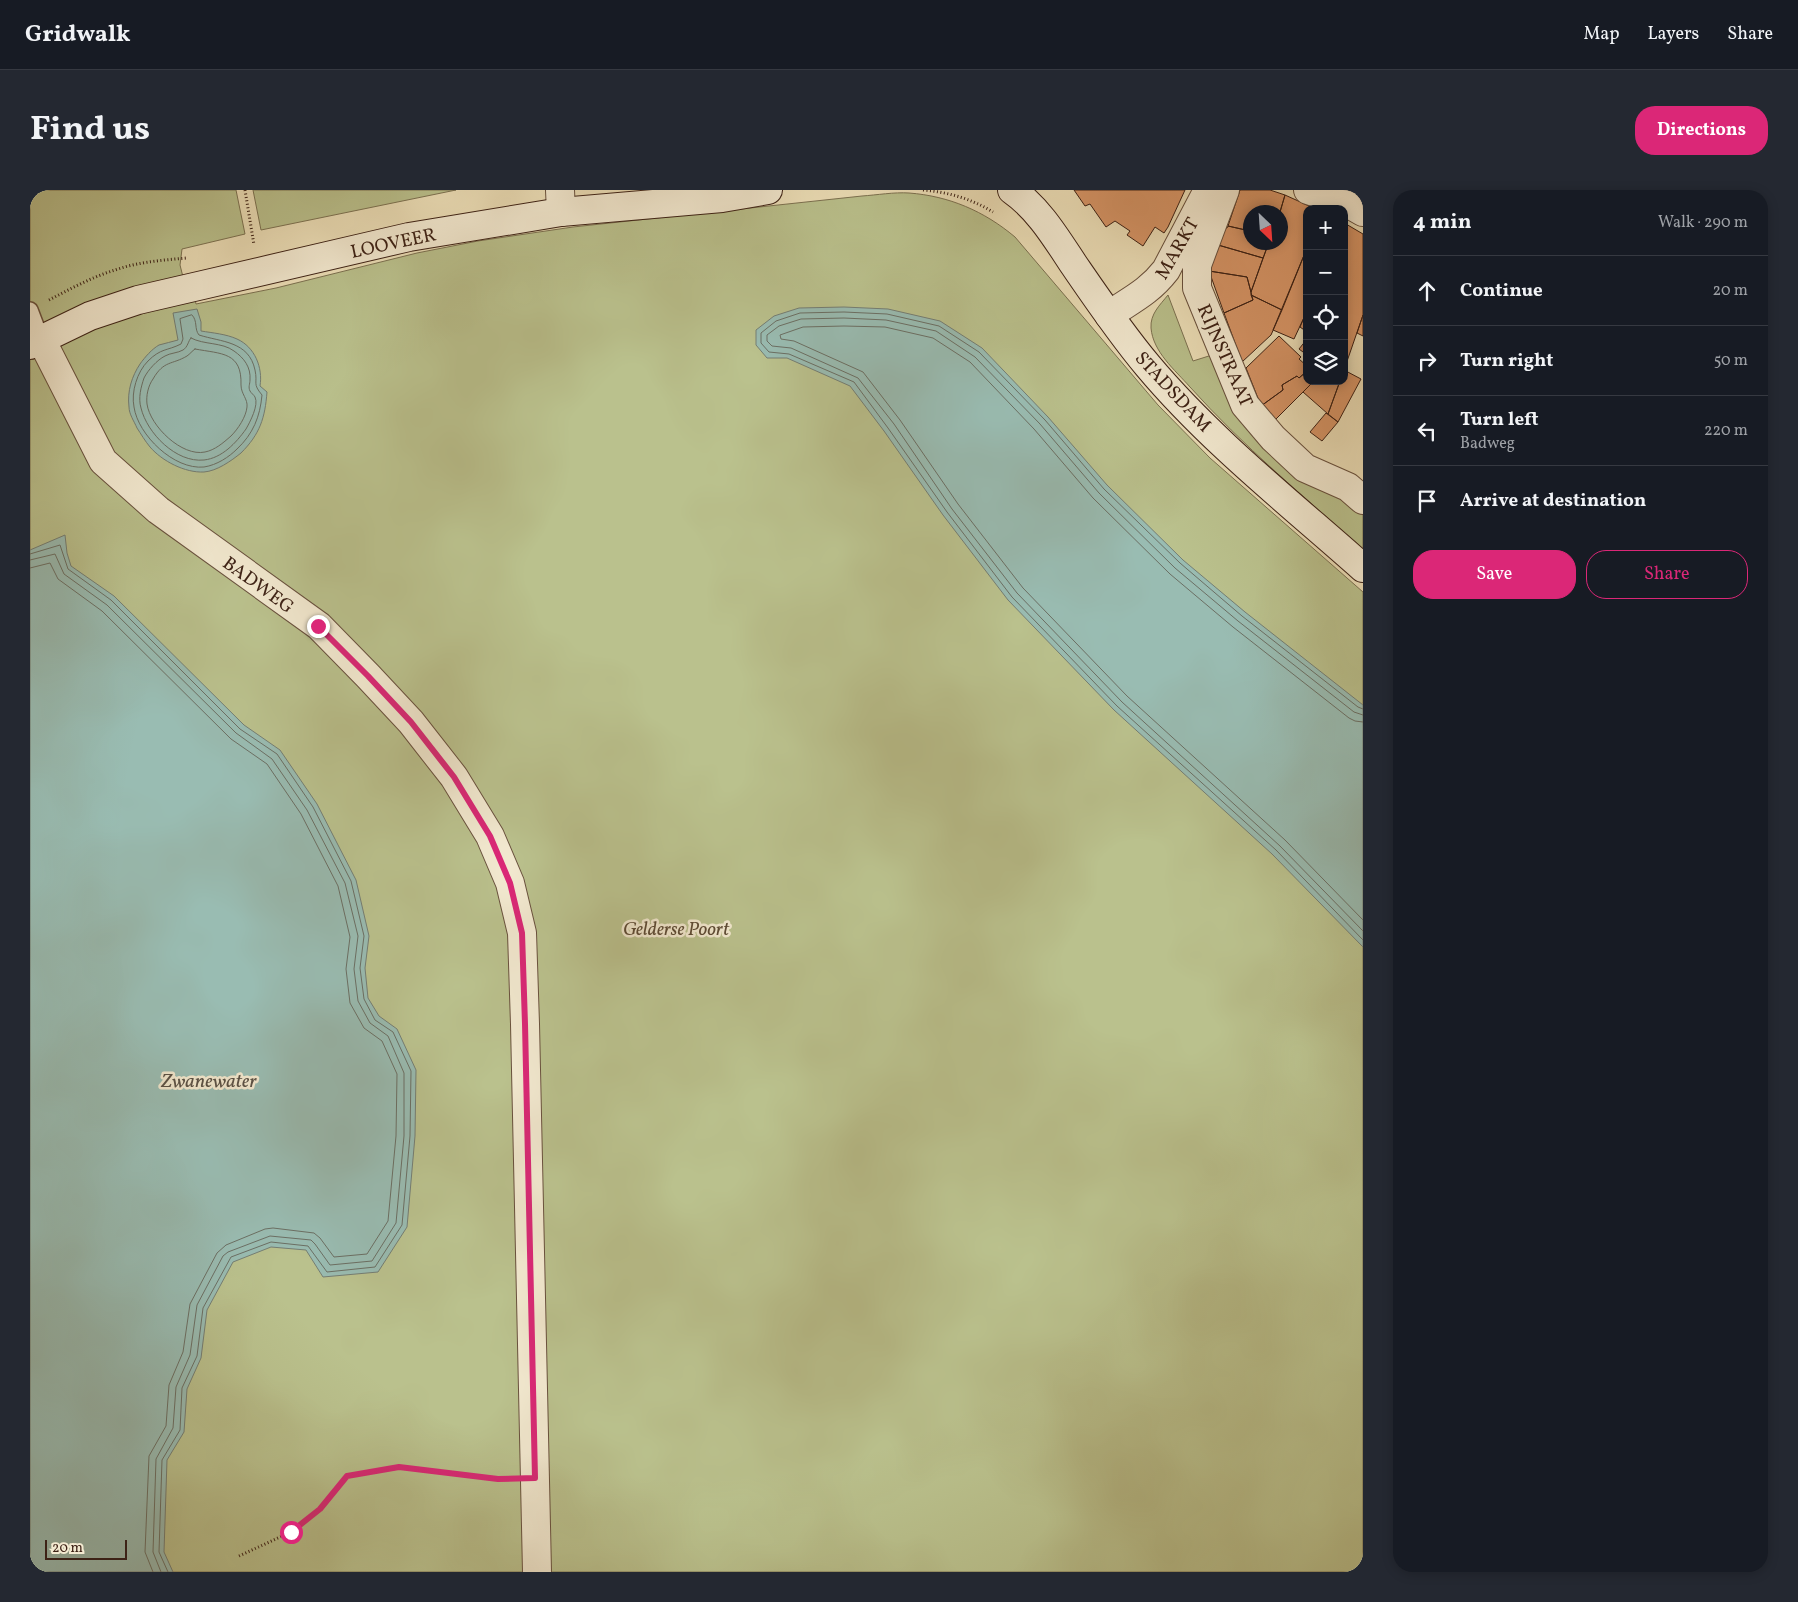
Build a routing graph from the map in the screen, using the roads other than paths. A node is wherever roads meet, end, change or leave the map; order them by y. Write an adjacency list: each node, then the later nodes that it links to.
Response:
1 (768, 190): 6 (street, LOOVEER)
2 (1012, 190): 9 (street, STADSDAM)
3 (1208, 190): 9 (street, MARKT)
4 (1225, 190): 11 (street, RIJNSTRAAT)
5 (1308, 190): 7 (street)
6 (560, 201): 10 (street, LOOVEER)
7 (1355, 202)
8 (30, 310): 10 (lane, BADWEG)
9 (1109, 315): 12 (street, STADSDAM)
10 (36, 342): 13 (street, BADWEG)
11 (1363, 500)
12 (1363, 568)
13 (537, 1572)

